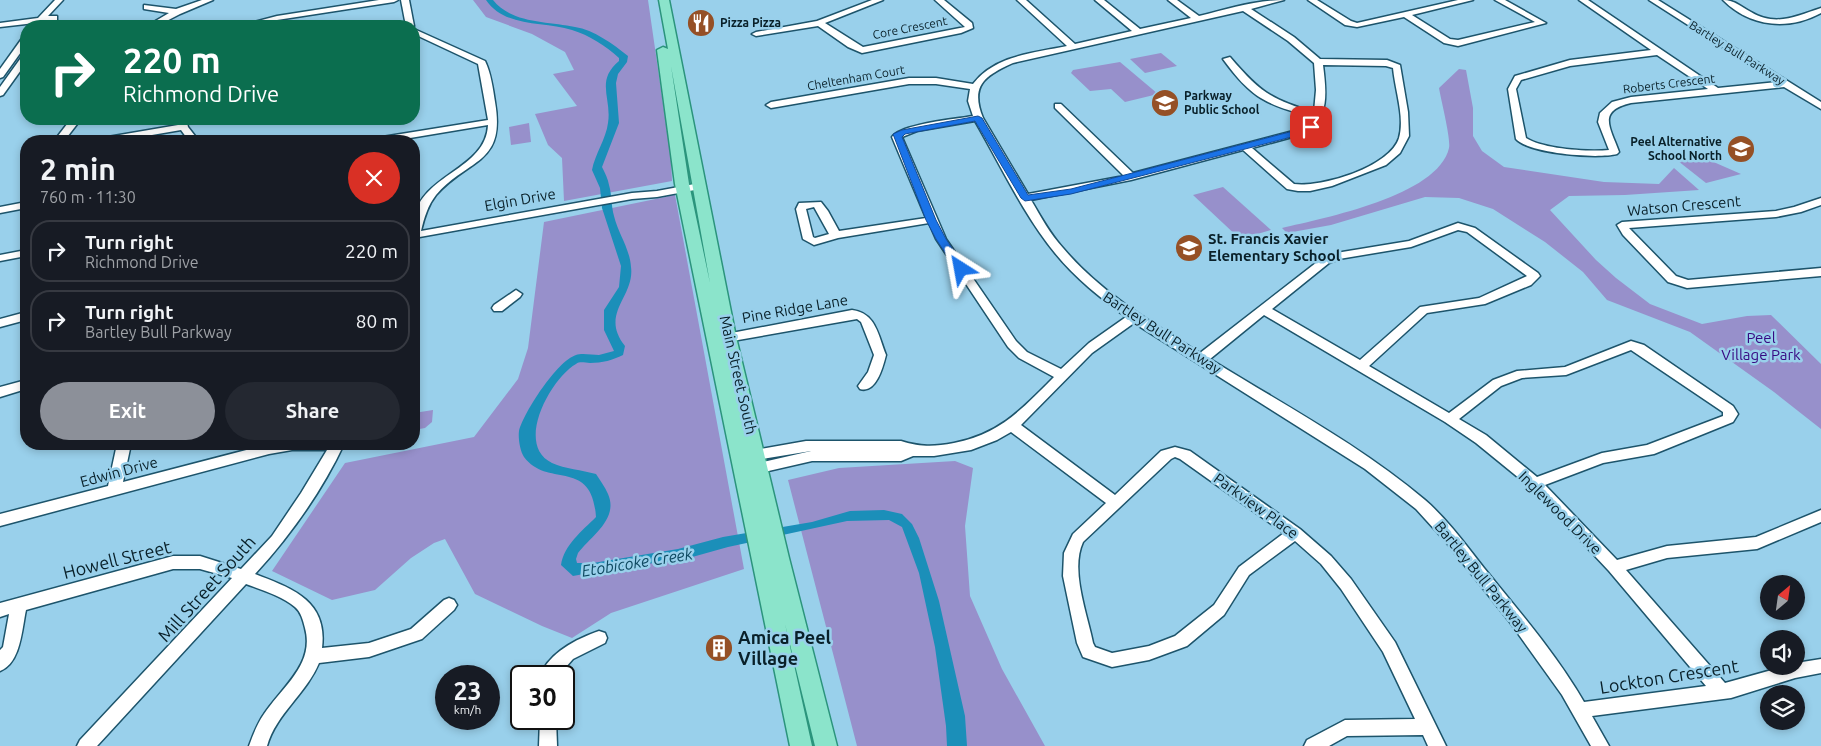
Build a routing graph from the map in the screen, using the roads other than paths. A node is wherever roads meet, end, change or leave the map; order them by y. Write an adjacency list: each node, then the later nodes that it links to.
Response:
1 (61, 0): 26 (street); 28 (street)
2 (209, 0): 24 (street)
3 (394, 0): 31 (street)
4 (405, 0): 32 (street)
5 (654, 0): 64 (main road, Main Street South)
6 (664, 0): 63 (main road, Main Street South)
7 (856, 0): 20 (street)
8 (878, 0): 20 (street)
9 (938, 0): 33 (street, Core Crescent)
10 (1021, 0): 39 (street)
11 (1099, 0): 36 (street)
12 (1172, 0): 27 (street)
13 (1280, 0): 22 (street)
14 (1312, 0): 25 (street)
15 (1469, 0): 25 (street)
16 (1499, 0): 25 (street)
17 (1584, 0): 41 (street)
18 (1653, 0): 46 (street, Bartley Bull Parkway)
19 (1727, 0): 23 (street)
20 (867, 4): 33 (street)
21 (147, 7): 24 (street)
22 (1243, 7): 27 (street); 43 (street)
23 (1821, 10)
24 (177, 12): 30 (street)
25 (1405, 14)
26 (54, 18): 29 (street)
27 (1198, 19): 36 (street)
28 (41, 20)
29 (48, 20)
30 (162, 20)
31 (269, 20)
32 (409, 20)
33 (820, 23): 38 (street)
34 (20, 24): 35 (street)
35 (0, 25)
36 (1140, 33): 39 (street)
37 (420, 34): 55 (street)
38 (756, 34)
39 (1072, 46): 47 (street)
40 (20, 47): 45 (street)
41 (1659, 52): 48 (street); 48 (street, Roberts Crescent)
42 (1226, 59): 53 (street)
43 (1318, 62): 53 (street); 61 (street)
44 (20, 65): 49 (street)
45 (0, 75)
46 (1785, 84): 48 (street, Roberts Crescent); 52 (street, Bartley Bull Parkway)
47 (976, 87): 50 (street, Cheltenham Court); 54 (street, Bartley Bull Parkway)
48 (1716, 90)
49 (0, 93)
50 (770, 105)
51 (1058, 106): 62 (street)
52 (1821, 106)
53 (1317, 116): 61 (street)
54 (978, 118): 65 (street, Bartley Bull Parkway); 70 (street)
55 (492, 122): 60 (street); 69 (street)
56 (71, 125): 58 (street)
57 (174, 125): 59 (street)
58 (64, 135)
59 (129, 135)
60 (416, 135)
61 (1245, 147): 62 (street)
62 (1130, 176): 65 (street)
63 (699, 183): 64 (street, Elgin Drive); 82 (main road, Main Street South)
64 (683, 186): 71 (street, Elgin Drive); 82 (main road, Main Street South)
65 (1025, 198): 79 (street, Bartley Bull Parkway)
66 (1821, 201): 75 (street, Watson Crescent)
67 (20, 206): 68 (street)
68 (0, 210)
69 (420, 220)
70 (931, 220): 72 (street); 85 (street)
71 (420, 234)
72 (836, 236)
73 (20, 255): 74 (street)
74 (0, 258)
75 (1821, 272)
76 (516, 294): 77 (street)
77 (498, 308)
78 (1264, 310): 83 (street); 84 (street, Inglewood Drive); 84 (street)
79 (1134, 317): 83 (street, Bartley Bull Parkway); 85 (street)
80 (20, 318): 81 (street)
81 (0, 323)
82 (722, 338): 86 (street, Pine Ridge Lane); 94 (main road, Main Street South)
83 (1201, 359): 113 (street, Bartley Bull Parkway)
84 (1361, 366): 89 (street, Inglewood Drive)
85 (1063, 376): 90 (street)
86 (864, 386)
87 (20, 387): 88 (street)
88 (0, 392)
89 (1450, 419): 95 (street, Inglewood Drive); 95 (street)
90 (1012, 426): 94 (street); 97 (street)
91 (123, 450): 96 (street)
92 (265, 450): 96 (street, Edwin Drive)
93 (333, 450): 103 (street, Mill Street South)
94 (750, 463): 101 (main road, Main Street South)
95 (1535, 483): 102 (street, Inglewood Drive)
96 (114, 490): 99 (street, Edwin Drive)
97 (1116, 503): 100 (street, Parkview Place); 100 (street)
98 (1821, 516): 102 (street)
99 (0, 520)
100 (1295, 533): 114 (street, Parkview Place)
101 (771, 560): 119 (main road, Main Street South); 120 (main road, Main Street South)
102 (1614, 568): 112 (street, Inglewood Drive)
103 (243, 577): 104 (street, Howell Street); 108 (street, Howell Street); 116 (street, Mill Street South)
104 (19, 605): 106 (street, Howell Street); 109 (street)
105 (449, 605): 108 (street)
106 (0, 610)
107 (599, 638): 110 (street)
108 (314, 656): 117 (street)
109 (0, 664)
110 (558, 665)
111 (1821, 666): 112 (street, Lockton Crescent)
112 (1721, 692): 113 (street, Lockton Crescent)
113 (1581, 710): 123 (street, Bartley Bull Parkway)
114 (1428, 727): 121 (street); 122 (street, Parkview Place)
115 (548, 730): 118 (street)
116 (86, 746)
117 (258, 746)
118 (548, 746)
119 (801, 746)
120 (826, 746)
121 (1313, 746)
122 (1437, 746)
123 (1600, 746)

